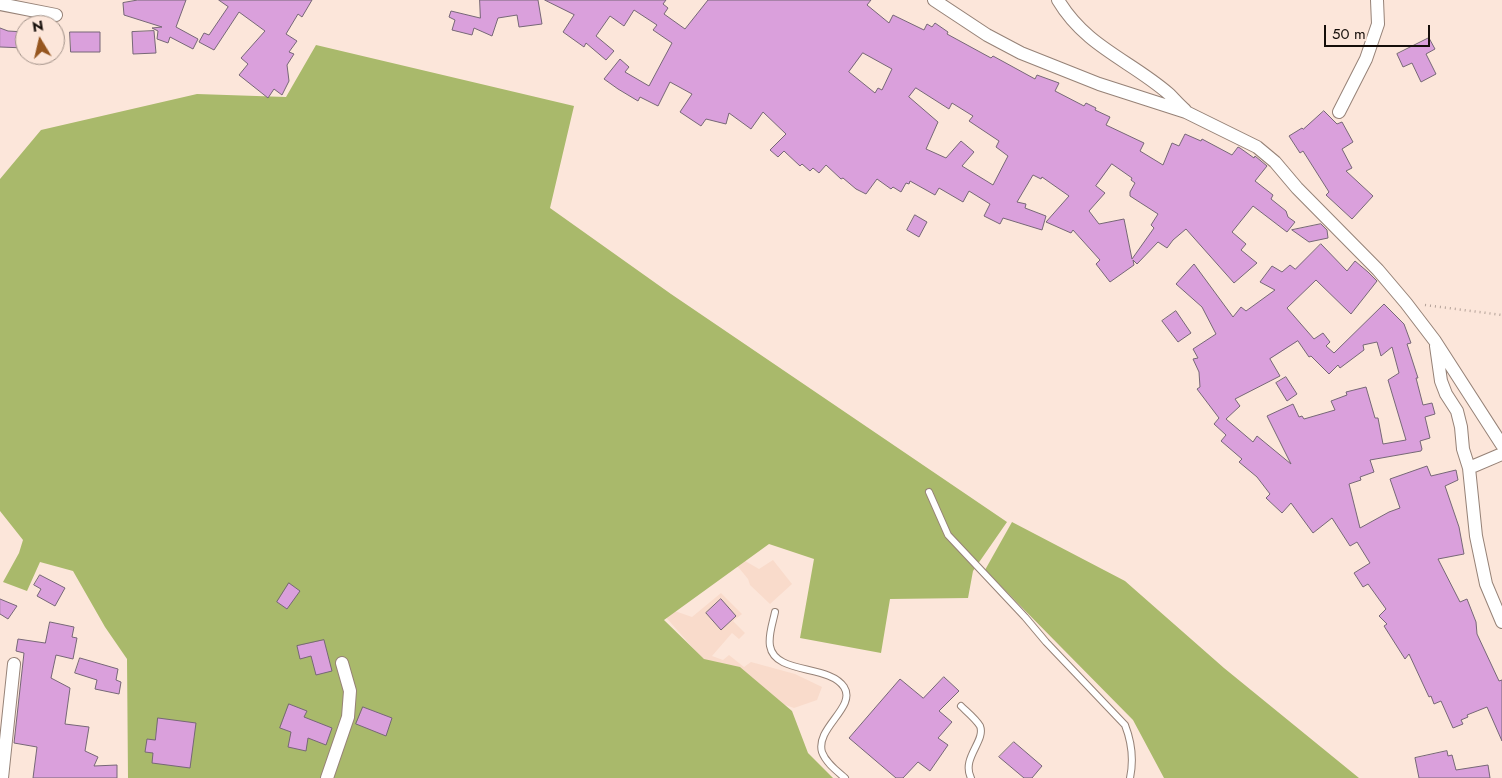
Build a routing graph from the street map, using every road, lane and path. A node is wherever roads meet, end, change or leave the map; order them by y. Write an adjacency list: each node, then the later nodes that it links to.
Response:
1 (934, 0): 6 (street)
2 (1058, 0): 6 (street)
3 (1377, 0): 7 (street)
4 (0, 4): 5 (street)
5 (56, 15)
6 (1186, 112): 8 (street)
7 (1339, 112)
8 (1406, 303): 9 (path); 10 (street)
9 (1502, 315)
10 (1435, 341): 11 (street); 13 (street)
11 (1500, 435)
12 (1502, 454): 13 (street)
13 (1468, 468): 16 (street)
14 (929, 492): 24 (lane)
15 (776, 612): 22 (lane)
16 (1502, 622)
17 (342, 662): 21 (street)
18 (14, 664): 20 (street)
19 (961, 706): 23 (lane)
20 (2, 778)
21 (327, 778)
22 (845, 778)
23 (971, 778)
24 (1130, 778)

